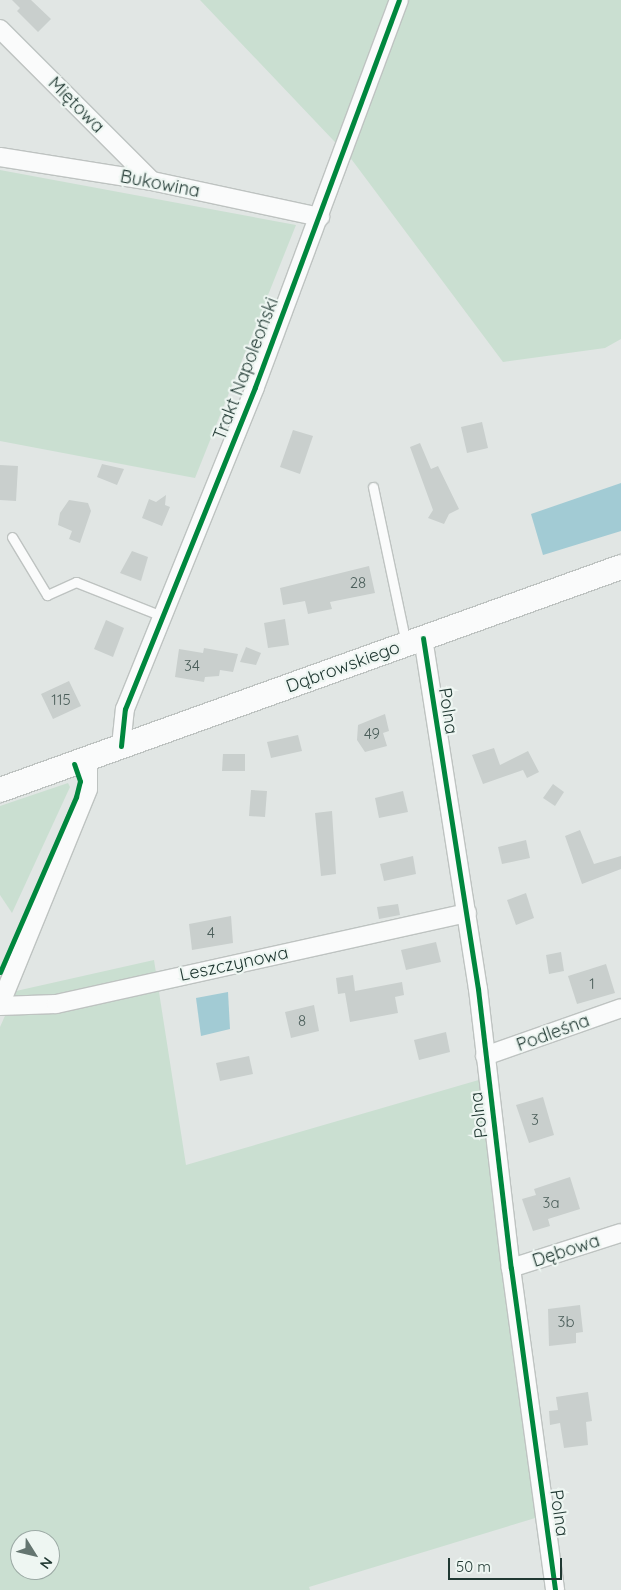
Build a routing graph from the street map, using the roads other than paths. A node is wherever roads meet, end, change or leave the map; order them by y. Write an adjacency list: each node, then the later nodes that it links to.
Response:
1 (398, 0): 5 (street, Trakt Napoleoński)
2 (0, 29): 4 (street, Miętowa)
3 (0, 157): 4 (street, Bukowina)
4 (152, 181): 5 (street, Bukowina)
5 (320, 217): 9 (street, Trakt Napoleoński)
6 (373, 487): 10 (lane)
7 (12, 538): 9 (lane)
8 (621, 567): 10 (street, Dąbrowskiego)
9 (162, 616): 11 (street, Trakt Napoleoński)
10 (414, 641): 11 (street, Dąbrowskiego); 14 (street, Polna)
11 (121, 746): 12 (street, Dąbrowskiego)
12 (88, 759): 13 (street, Dąbrowskiego); 15 (street)
13 (0, 790)
14 (467, 913): 15 (street, Leszczynowa); 17 (street, Polna)
15 (0, 1005)
16 (621, 1008): 17 (street, Podleśna)
17 (485, 1056): 19 (street, Polna)
18 (621, 1233): 19 (street, Dębowa)
19 (511, 1268): 20 (street, Polna)
20 (555, 1590)

